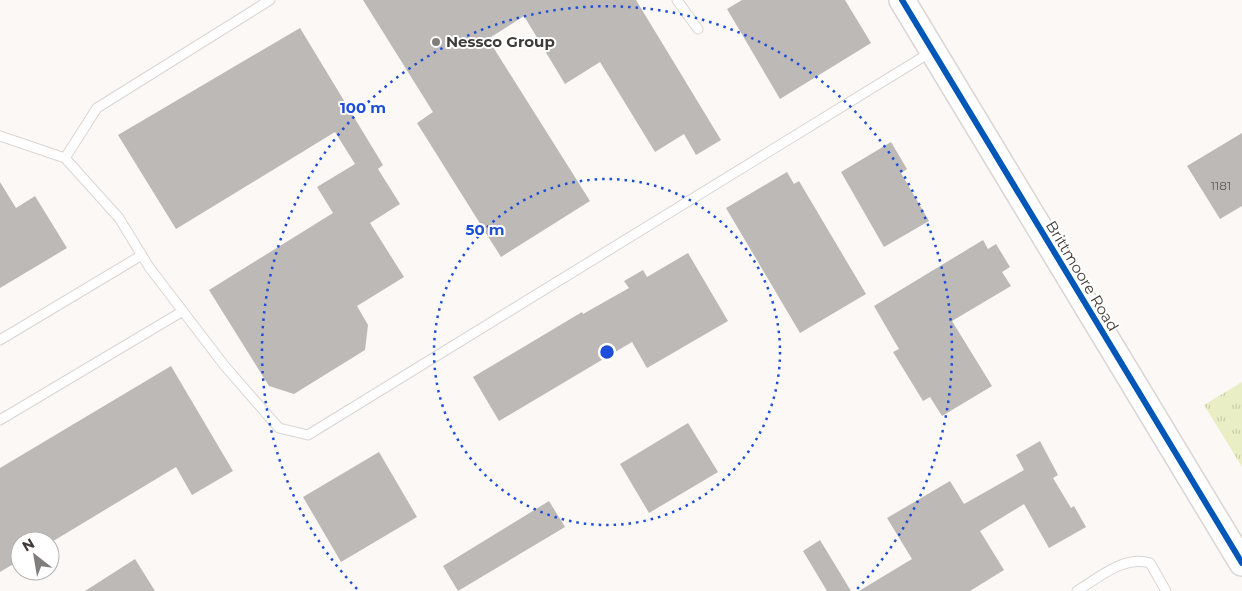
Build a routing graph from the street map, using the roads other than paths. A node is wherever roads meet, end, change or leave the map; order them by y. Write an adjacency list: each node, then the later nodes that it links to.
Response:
1 (270, 0): 7 (lane)
2 (677, 0): 4 (lane)
3 (902, 0): 5 (main road, Brittmoore Road)
4 (698, 29)
5 (933, 51): 9 (lane); 12 (main road, Brittmoore Road)
6 (0, 136): 7 (lane)
7 (65, 158): 8 (lane)
8 (142, 254): 9 (lane); 10 (lane)
9 (183, 311): 11 (lane)
10 (0, 340)
11 (0, 420)
12 (1242, 563)
13 (1077, 591): 14 (lane)
14 (1166, 591)

